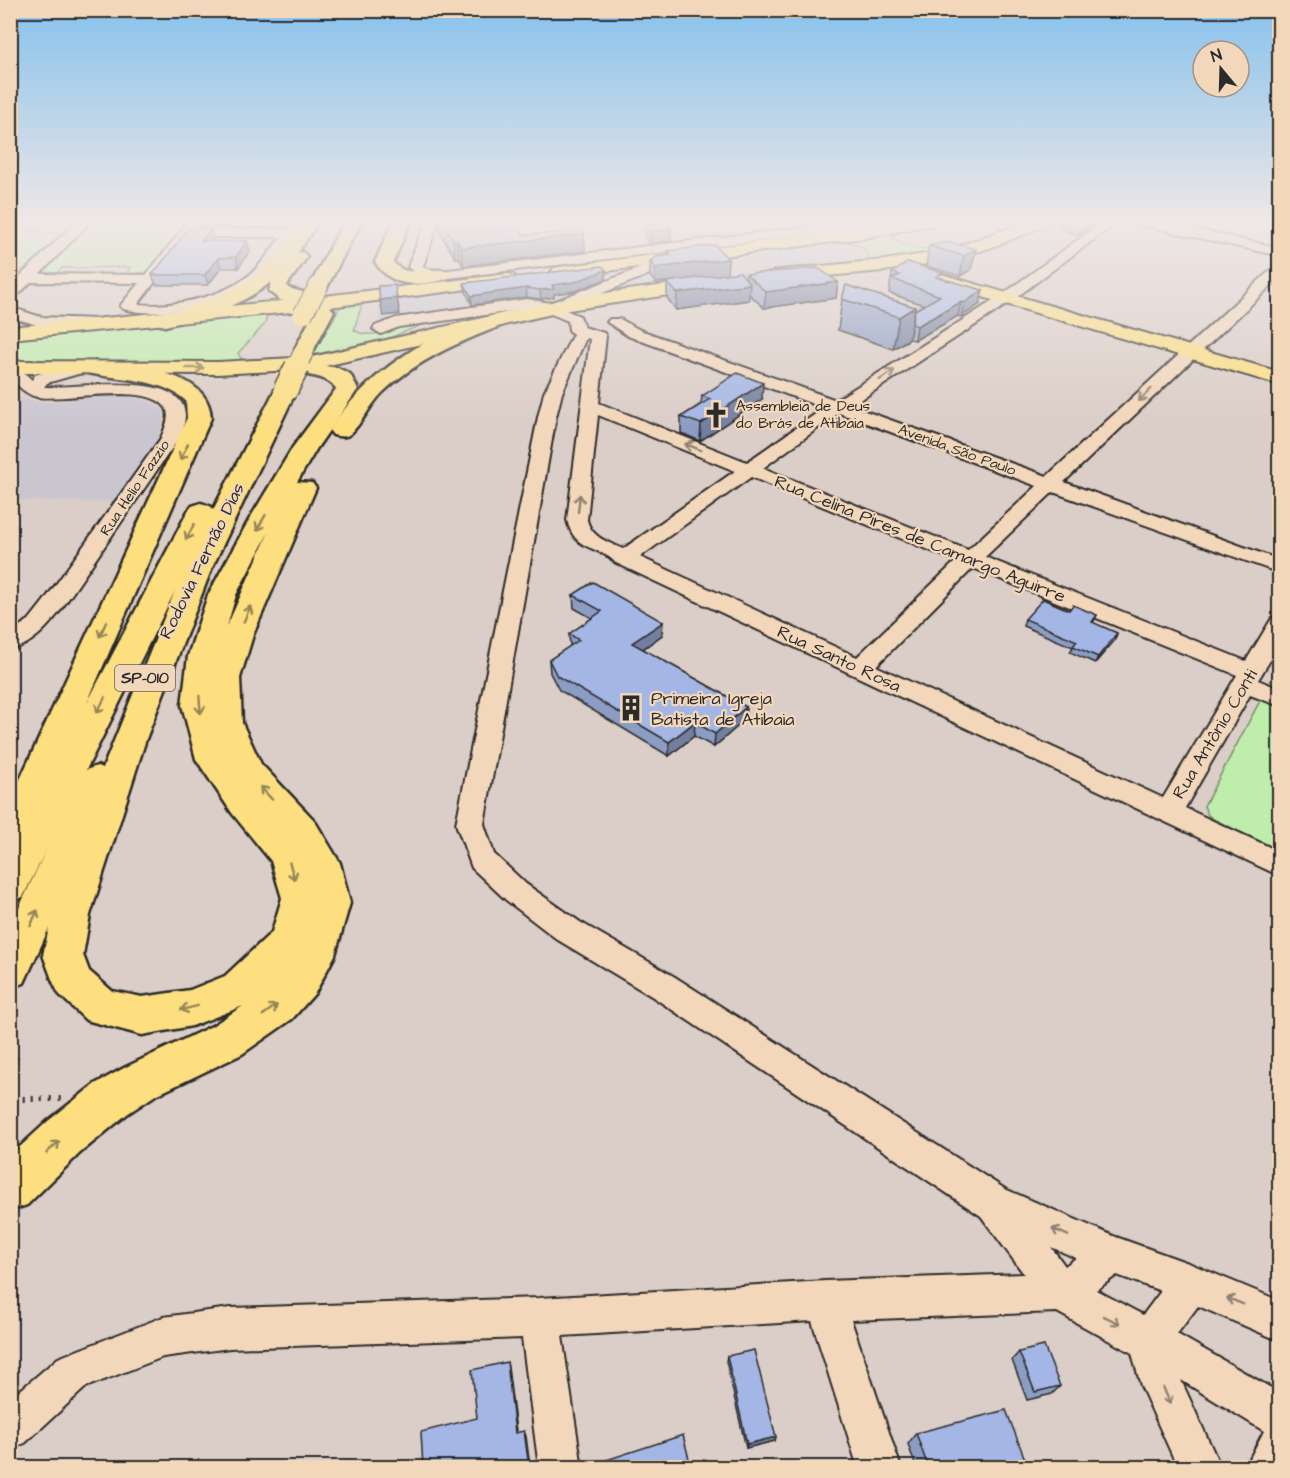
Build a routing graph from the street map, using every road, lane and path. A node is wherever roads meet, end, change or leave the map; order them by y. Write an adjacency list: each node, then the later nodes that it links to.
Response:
1 (141, 289): 2 (street)
2 (237, 289)
3 (250, 289): 19 (highway)
4 (279, 289): 13 (highway)
5 (328, 289): 13 (highway, Rodovia Fernão Dias / SP-010)
6 (330, 289): 13 (highway, Rodovia Fernão Dias / SP-010)
7 (405, 289): 13 (main road)
8 (627, 289): 18 (street)
9 (667, 289): 18 (main road)
10 (979, 289): 15 (main road)
11 (1018, 289): 15 (street)
12 (1258, 289): 25 (street)
13 (325, 297): 19 (main road); 28 (highway, Rodovia Fernão Dias / SP-010); 28 (highway, Rodovia Fernão Dias / SP-010, bridge)
14 (541, 300): 17 (street); 18 (main road); 18 (street); 20 (main road)
15 (1003, 300): 25 (main road); 32 (street, one-way to 15)
16 (10, 311): 21 (street)
17 (450, 316): 22 (street); 24 (street)
18 (596, 319): 31 (street, Rua Santo Rosa); 32 (street, Avenida São Paulo); 56 (street)
19 (165, 320): 21 (main road)
20 (496, 321): 24 (main road); 55 (highway, one-way to 20)
21 (113, 324): 23 (main road)
22 (381, 329)
23 (10, 333)
24 (399, 343): 28 (main road)
25 (1189, 353): 29 (main road); 34 (street, one-way to 34)
26 (10, 368): 27 (main road); 30 (street)
27 (88, 368): 28 (main road, one-way to 28); 30 (street); 47 (highway, one-way to 47)
28 (287, 368): 38 (highway, Rodovia Fernão Dias / SP-010); 38 (highway, one-way to 38); 49 (highway, Rodovia Fernão Dias / SP-010, one-way to 49)
29 (1280, 379)
30 (36, 391): 40 (street, Rua Helio Fazzio)
31 (589, 405): 33 (street, Rua Celina Pires de Camargo Aguirre, one-way to 31); 35 (street, Rua Santo Rosa, one-way to 31)
32 (837, 407): 33 (street); 34 (street, Avenida São Paulo)
33 (747, 470): 35 (street); 36 (street, Rua Celina Pires de Camargo Aguirre)
34 (1052, 484): 36 (street); 37 (street, Avenida São Paulo)
35 (623, 559): 43 (street, Rua Santo Rosa)
36 (969, 560): 43 (street); 44 (street, Rua Celina Pires de Camargo Aguirre)
37 (1280, 567)
38 (197, 570): 50 (highway, Rodovia Fernão Dias / SP-010, one-way to 38)
39 (1280, 622): 44 (street, Rua Antônio Conti)
40 (37, 625): 41 (street, Rua Helio Fazzio); 42 (street)
41 (10, 643)
42 (10, 655)
43 (860, 668): 46 (street, Rua Santo Rosa)
44 (1248, 678): 45 (street, Rua Celina Pires de Camargo Aguirre); 46 (street, Rua Antônio Conti)
45 (1280, 698)
46 (1168, 813): 48 (street, Rua Santo Rosa)
47 (10, 842)
48 (1280, 865)
49 (10, 886)
50 (10, 971)
51 (10, 1070): 52 (path)
52 (10, 1075)
53 (15, 1099): 54 (path)
54 (10, 1108)
55 (10, 1188)
56 (992, 1202): 57 (street, one-way to 56); 59 (street)
57 (1113, 1255): 58 (street); 59 (street)
58 (1191, 1283): 62 (street, one-way to 58); 63 (street)
59 (1060, 1292): 60 (street); 63 (street, one-way to 63)
60 (825, 1301): 61 (street); 68 (street)
61 (539, 1318): 65 (street); 67 (street)
62 (1280, 1321)
63 (1148, 1341): 64 (street); 69 (street, one-way to 69)
64 (1280, 1417)
65 (10, 1428)
66 (1280, 1445): 70 (street)
67 (561, 1467)
68 (880, 1467)
69 (1200, 1467)
70 (1266, 1467)

